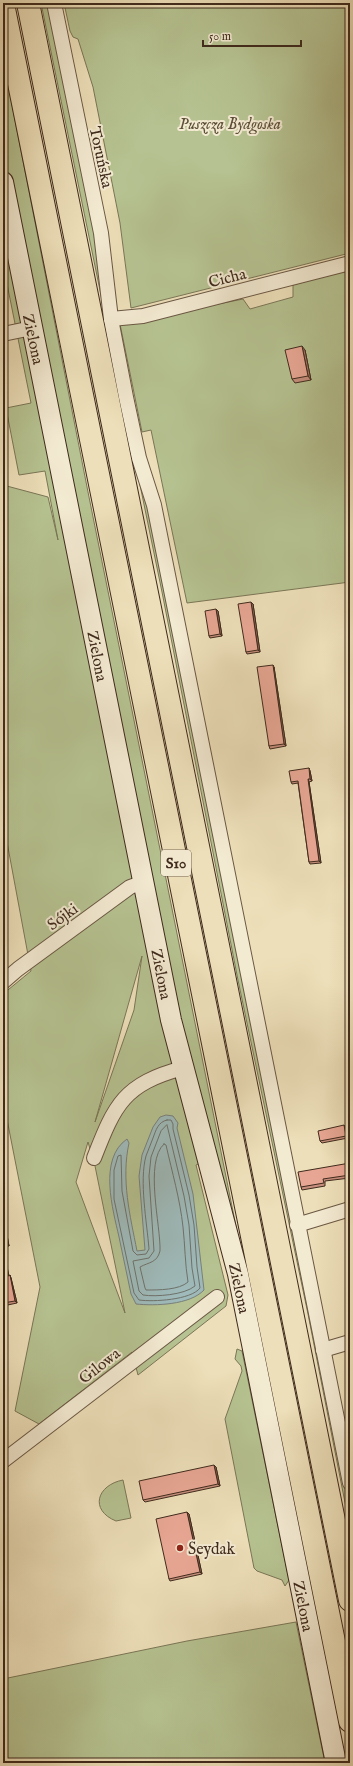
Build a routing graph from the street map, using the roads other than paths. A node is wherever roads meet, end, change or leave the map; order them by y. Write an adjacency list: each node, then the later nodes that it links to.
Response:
1 (28, 3): 20 (highway, S10)
2 (54, 3): 6 (street, Toruńska)
3 (3, 4): 21 (highway, S10)
4 (3, 182): 7 (street, Zielona)
5 (350, 264): 6 (street, Cicha)
6 (111, 320): 14 (street)
7 (32, 328): 8 (street); 9 (street, Zielona)
8 (3, 334)
9 (144, 882): 10 (street, Sójki); 11 (street, Zielona)
10 (3, 982)
11 (183, 1068): 12 (street); 22 (street, Zielona)
12 (94, 1158)
13 (350, 1209): 14 (street)
14 (297, 1225): 17 (street)
15 (217, 1297): 18 (street, Gilowa)
16 (350, 1342): 17 (street)
17 (323, 1350): 19 (street)
18 (3, 1461)
19 (350, 1483)
20 (350, 1600)
21 (350, 1720)
22 (336, 1763)

